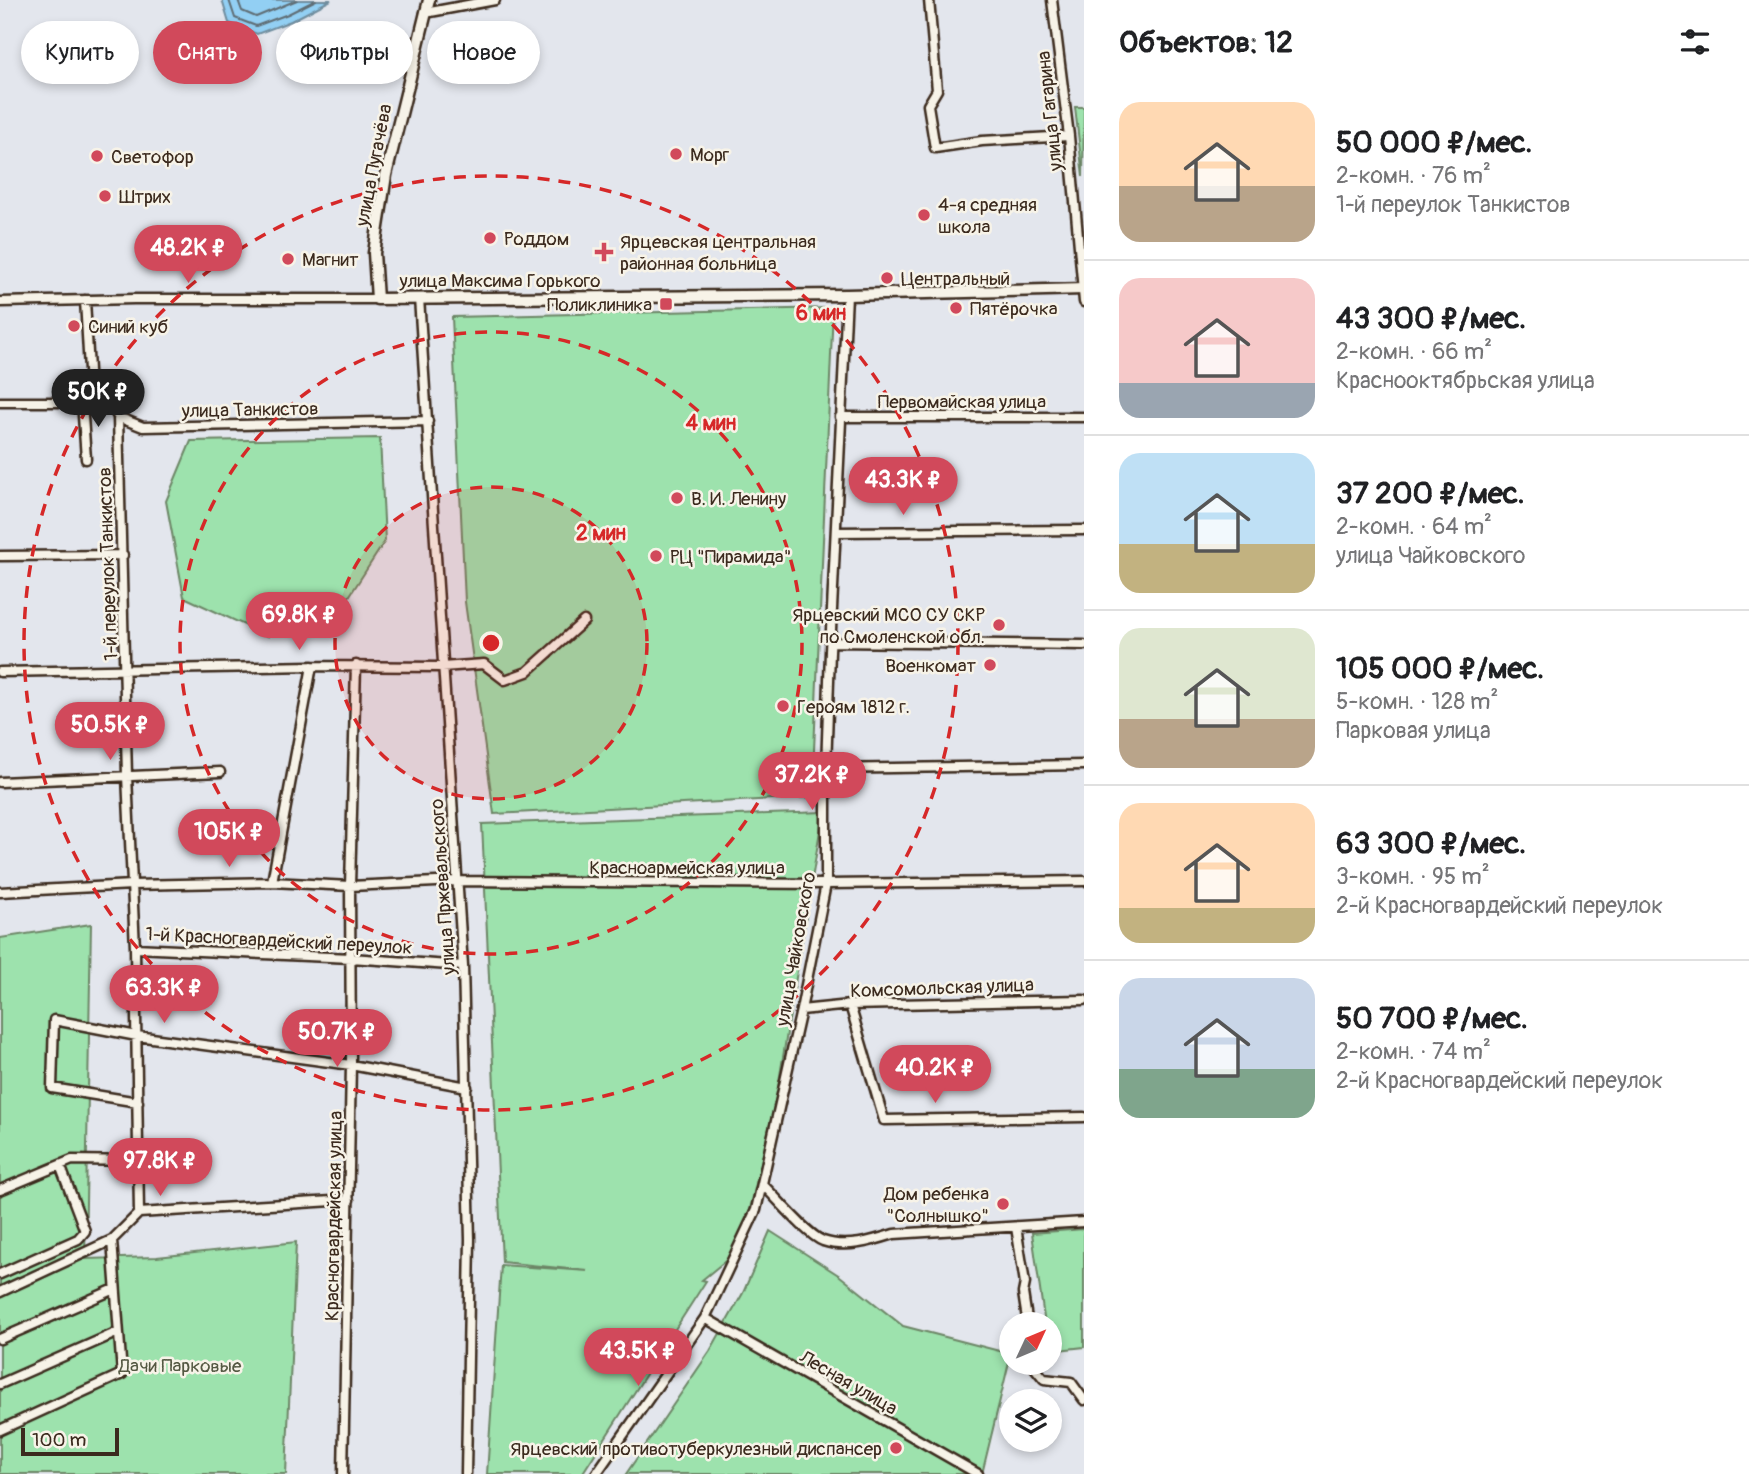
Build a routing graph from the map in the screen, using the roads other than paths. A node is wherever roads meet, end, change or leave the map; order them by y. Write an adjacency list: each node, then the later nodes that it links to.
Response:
1 (429, 0): 5 (street, улица Пугачёва)
2 (495, 0): 5 (street)
3 (929, 0): 6 (street)
4 (1052, 0): 6 (street, улица Гагарина)
5 (425, 13): 10 (street, улица Пугачёва)
6 (1069, 136): 7 (street, улица Гагарина)
7 (1083, 289): 8 (street, улица Максима Горького); 13 (street, улица Гагарина)
8 (847, 295): 9 (street, улица Максима Горького); 18 (street, улица Чайковского)
9 (419, 298): 10 (street, улица Максима Горького); 20 (street, улица Пржевальского)
10 (377, 299): 11 (street, улица Максима Горького)
11 (85, 300): 12 (street, улица Максима Горького); 16 (street)
12 (0, 302)
13 (1084, 302)
14 (0, 402): 15 (street)
15 (82, 402): 16 (street); 21 (street, 1-й переулок Танкистов)
16 (110, 404): 17 (street)
17 (118, 417): 20 (street, улица Танкистов); 24 (street, 1-й переулок Танкистов)
18 (840, 417): 19 (street, Первомайская улица); 23 (street, улица Чайковского)
19 (1084, 417)
20 (428, 421): 31 (street, улица Пржевальского)
21 (86, 458)
22 (1084, 530): 23 (street)
23 (836, 532): 27 (street, улица Чайковского)
24 (123, 555): 25 (street); 32 (street, 1-й переулок Танкистов)
25 (0, 556)
26 (584, 621): 31 (street)
27 (830, 642): 28 (street); 35 (street, улица Чайковского)
28 (1084, 645)
29 (312, 666): 30 (street); 32 (street); 41 (street)
30 (356, 666): 31 (street); 44 (street, Красногвардейская улица)
31 (442, 667): 39 (street, улица Пржевальского)
32 (126, 669): 33 (street); 37 (street, 1-й переулок Танкистов)
33 (0, 672)
34 (1084, 765): 35 (street)
35 (826, 769): 42 (street, улица Чайковского)
36 (220, 772): 37 (street)
37 (127, 776): 38 (street); 43 (street, 1-й переулок Танкистов)
38 (0, 782)
39 (458, 881): 42 (street, Красноармейская улица); 44 (street, Красноармейская улица); 48 (street, улица Пржевальского)
40 (1084, 881): 42 (street, Красноармейская улица)
41 (272, 882): 43 (street, Красноармейская улица); 44 (street, Красноармейская улица)
42 (826, 884): 51 (street, улица Чайковского)
43 (132, 885): 45 (street, Красноармейская улица); 46 (street, 1-й переулок Танкистов)
44 (350, 886): 47 (street, Красногвардейская улица)
45 (0, 892)
46 (135, 948): 47 (street, 1-й Красногвардейский переулок); 52 (street, 1-й переулок Танкистов)
47 (351, 958): 48 (street, 1-й Красногвардейский переулок); 53 (street, Красногвардейская улица)
48 (463, 966): 54 (street, улица Пржевальского)
49 (1084, 1000): 50 (street, Комсомольская улица)
50 (850, 1005): 51 (street, Комсомольская улица); 56 (street)
51 (801, 1010): 59 (street, улица Чайковского)
52 (137, 1036): 53 (street); 55 (street, 1-й переулок Танкистов); 55 (street)
53 (351, 1065): 54 (street); 61 (street, Красногвардейская улица)
54 (467, 1087): 78 (street, улица Пржевальского)
55 (138, 1102): 57 (street, 1-й переулок Танкистов)
56 (1084, 1116)
57 (138, 1161): 58 (street); 62 (street, 1-й переулок Танкистов)
58 (60, 1165): 60 (street); 66 (street)
59 (762, 1184): 64 (street); 70 (street, улица Чайковского)
60 (0, 1190)
61 (349, 1200): 62 (street); 77 (street, Красногвардейская улица)
62 (139, 1213): 65 (street)
63 (1084, 1223): 64 (street)
64 (1016, 1227): 69 (street)
65 (112, 1240): 67 (street); 68 (street)
66 (0, 1274)
67 (115, 1289): 71 (street); 72 (street)
68 (0, 1292)
69 (1026, 1312)
70 (705, 1318): 79 (street, улица Чайковского); 80 (street, Лесная улица)
71 (118, 1332): 74 (street); 76 (street)
72 (0, 1339)
73 (1042, 1376): 75 (street)
74 (0, 1384)
75 (1084, 1399)
76 (0, 1430)
77 (343, 1474)
78 (466, 1474)
79 (596, 1474)
80 (978, 1474)

